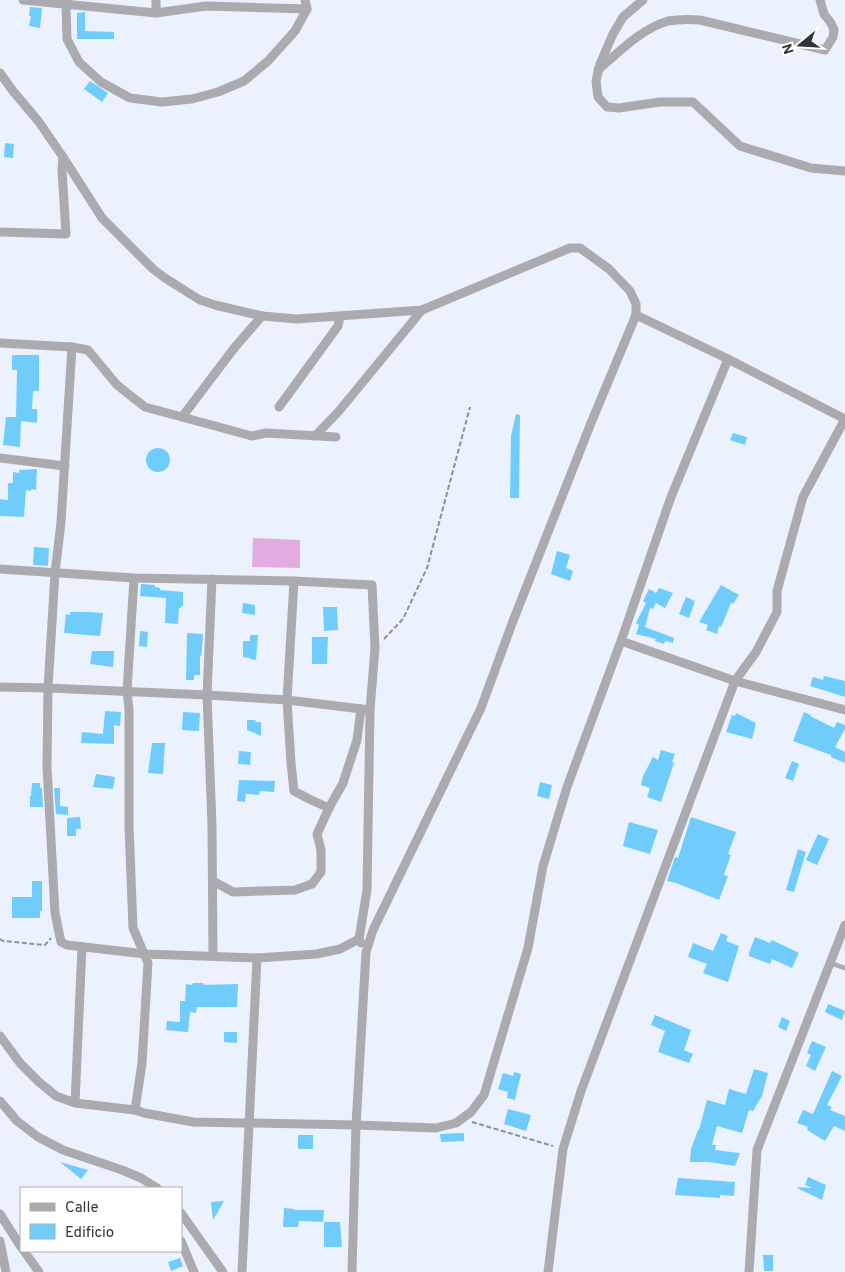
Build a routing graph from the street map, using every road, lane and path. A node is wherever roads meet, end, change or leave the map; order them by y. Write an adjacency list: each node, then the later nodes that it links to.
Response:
1 (23, 0): 5 (street)
2 (156, 0): 7 (street)
3 (643, 0): 8 (street)
4 (820, 0): 8 (street)
5 (66, 5): 6 (street); 7 (street)
6 (306, 5): 7 (street)
7 (156, 12)
8 (598, 70): 11 (street)
9 (0, 72): 10 (street)
10 (63, 157): 12 (street); 15 (street)
11 (845, 171)
12 (0, 232)
13 (422, 310): 14 (street); 16 (street); 24 (street)
14 (636, 315): 19 (street); 50 (street)
15 (262, 316): 16 (street); 22 (street)
16 (340, 316): 20 (street)
17 (0, 343): 18 (street)
18 (72, 347): 22 (street); 27 (street)
19 (728, 359): 23 (street); 33 (street)
20 (279, 407)
21 (470, 407): 34 (path)
22 (182, 417): 24 (street)
23 (845, 419): 35 (street)
24 (314, 436): 25 (street)
25 (336, 437)
26 (0, 458): 27 (street)
27 (65, 466): 29 (street)
28 (0, 570): 29 (street)
29 (55, 573): 30 (street); 37 (street)
30 (134, 578): 31 (street); 38 (street)
31 (212, 580): 32 (street); 39 (street)
32 (294, 581): 34 (street); 40 (street)
33 (621, 641): 35 (street); 60 (street)
34 (375, 648): 41 (street)
35 (735, 681): 42 (street); 63 (street)
36 (0, 687): 37 (street)
37 (48, 688): 38 (street); 45 (street)
38 (127, 691): 39 (street); 51 (street)
39 (208, 695): 40 (street); 44 (street)
40 (287, 700): 41 (street); 43 (street)
41 (365, 710): 43 (street); 48 (street)
42 (845, 710)
43 (329, 808): 44 (street)
44 (213, 881): 52 (street)
45 (56, 922): 47 (path); 49 (street)
46 (845, 925): 54 (street)
47 (0, 939)
48 (359, 939): 50 (street); 53 (street)
49 (82, 947): 51 (street); 58 (street)
50 (366, 952): 62 (street)
51 (145, 954): 52 (street); 59 (street)
52 (213, 956): 53 (street)
53 (257, 958): 61 (street)
54 (830, 963): 55 (lane); 78 (street)
55 (845, 968)
56 (0, 1036): 58 (street)
57 (0, 1100): 64 (street)
58 (76, 1103): 59 (street)
59 (135, 1110): 61 (street)
60 (461, 1119): 62 (street); 63 (path)
61 (248, 1123): 62 (street); 75 (street)
62 (356, 1125): 76 (street)
63 (563, 1149): 77 (street)
64 (152, 1187)
65 (0, 1214): 69 (street)
66 (182, 1214): 74 (street)
67 (0, 1241): 71 (street)
68 (182, 1243): 73 (street)
69 (20, 1245)
70 (25, 1252): 72 (street)
71 (6, 1272)
72 (39, 1272)
73 (194, 1272)
74 (223, 1272)
75 (242, 1272)
76 (352, 1272)
77 (548, 1272)
78 (749, 1272)

